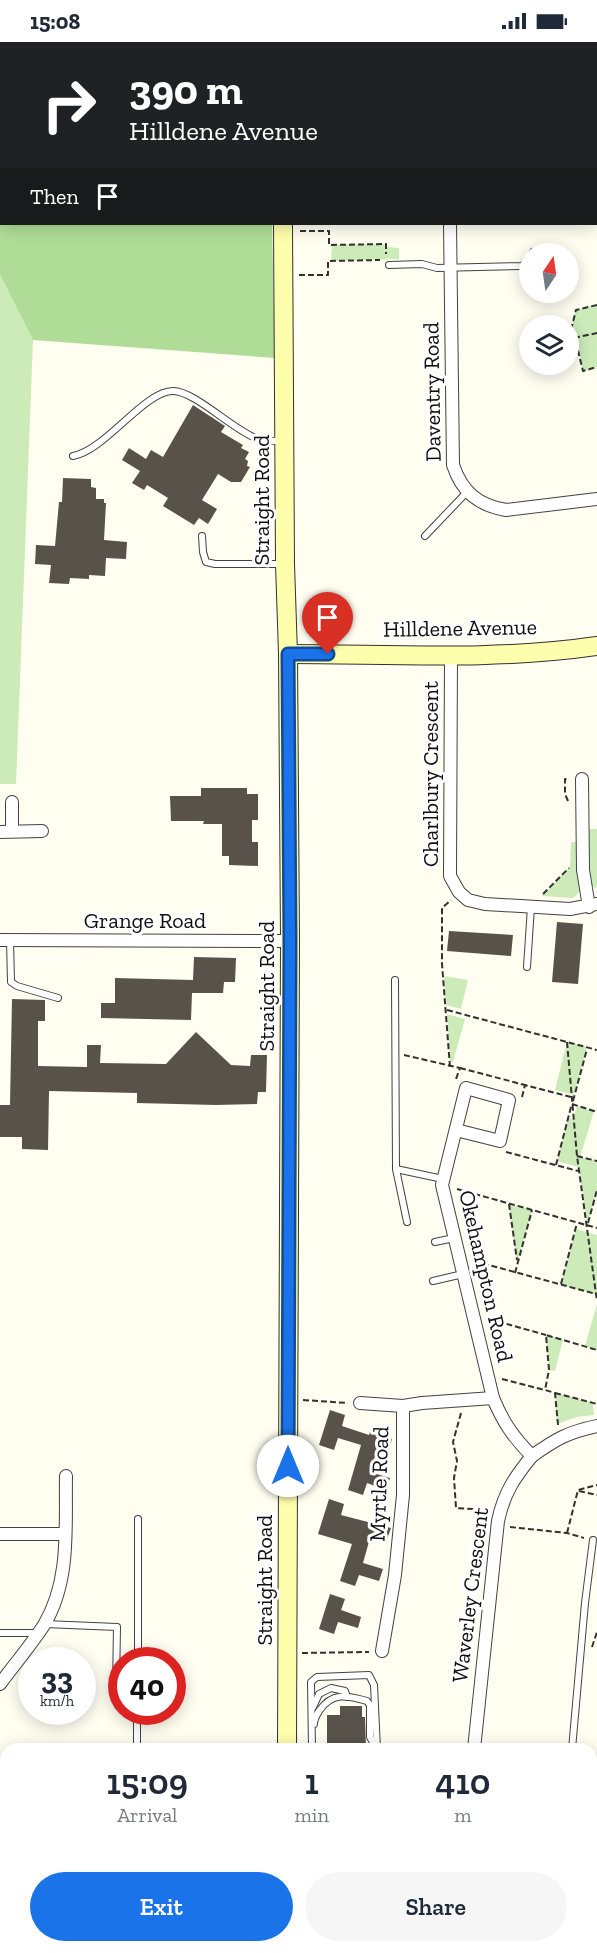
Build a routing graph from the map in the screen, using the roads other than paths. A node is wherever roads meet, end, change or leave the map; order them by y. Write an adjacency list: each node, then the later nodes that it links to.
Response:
1 (450, 225): 5 (street, Daventry Road)
2 (283, 227): 6 (street, Straight Road)
3 (389, 265): 5 (lane)
4 (519, 266): 5 (lane)
5 (451, 267): 8 (street, Daventry Road)
6 (284, 442): 7 (lane); 12 (street, Straight Road)
7 (73, 456)
8 (467, 492): 9 (street); 11 (lane)
9 (597, 499)
10 (202, 536): 12 (lane)
11 (425, 536)
12 (285, 564): 14 (street, Straight Road)
13 (597, 646): 15 (street, Hilldene Avenue)
14 (288, 654): 15 (street, Hilldene Avenue); 23 (street, Straight Road)
15 (451, 656): 21 (street, Charlbury Crescent)
16 (582, 779): 20 (street)
17 (12, 802): 19 (street)
18 (42, 831): 19 (street)
19 (6, 832)
20 (593, 906): 21 (street, Charlbury Crescent)
21 (531, 907): 24 (lane)
22 (5, 940): 23 (street, Grange Road); 26 (lane)
23 (290, 941): 56 (street, Straight Road)
24 (527, 967)
25 (395, 980): 28 (lane)
26 (58, 998)
27 (456, 1130): 27 (street, Okehampton Road); 29 (street, Okehampton Road)
28 (396, 1169): 29 (lane); 30 (lane)
29 (443, 1182): 31 (street, Okehampton Road)
30 (407, 1222)
31 (454, 1238): 32 (lane); 33 (street, Okehampton Road)
32 (435, 1242)
33 (464, 1273): 34 (lane); 35 (street, Okehampton Road)
34 (433, 1281)
35 (493, 1398): 37 (street, Myrtle Road); 39 (street)
36 (360, 1403): 37 (street)
37 (403, 1406): 49 (street, Myrtle Road)
38 (597, 1426): 39 (street)
39 (532, 1456): 62 (street, Waverley Crescent)
40 (66, 1476): 43 (street)
41 (138, 1519): 48 (lane)
42 (0, 1534): 43 (street)
43 (65, 1534): 45 (street)
44 (593, 1540): 63 (lane)
45 (41, 1629): 46 (lane); 47 (lane); 50 (street)
46 (0, 1633)
47 (117, 1647)
48 (138, 1647)
49 (382, 1652)
50 (0, 1684)
51 (347, 1697): 52 (lane); 52 (lane); 54 (lane)
52 (314, 1720): 57 (lane)
53 (137, 1725): 55 (lane)
54 (370, 1737): 59 (lane); 60 (lane)
55 (137, 1743)
56 (287, 1743)
57 (312, 1743)
58 (312, 1743): 61 (lane)
59 (370, 1743)
60 (373, 1743)
61 (376, 1743)
62 (475, 1743)
63 (573, 1743)

